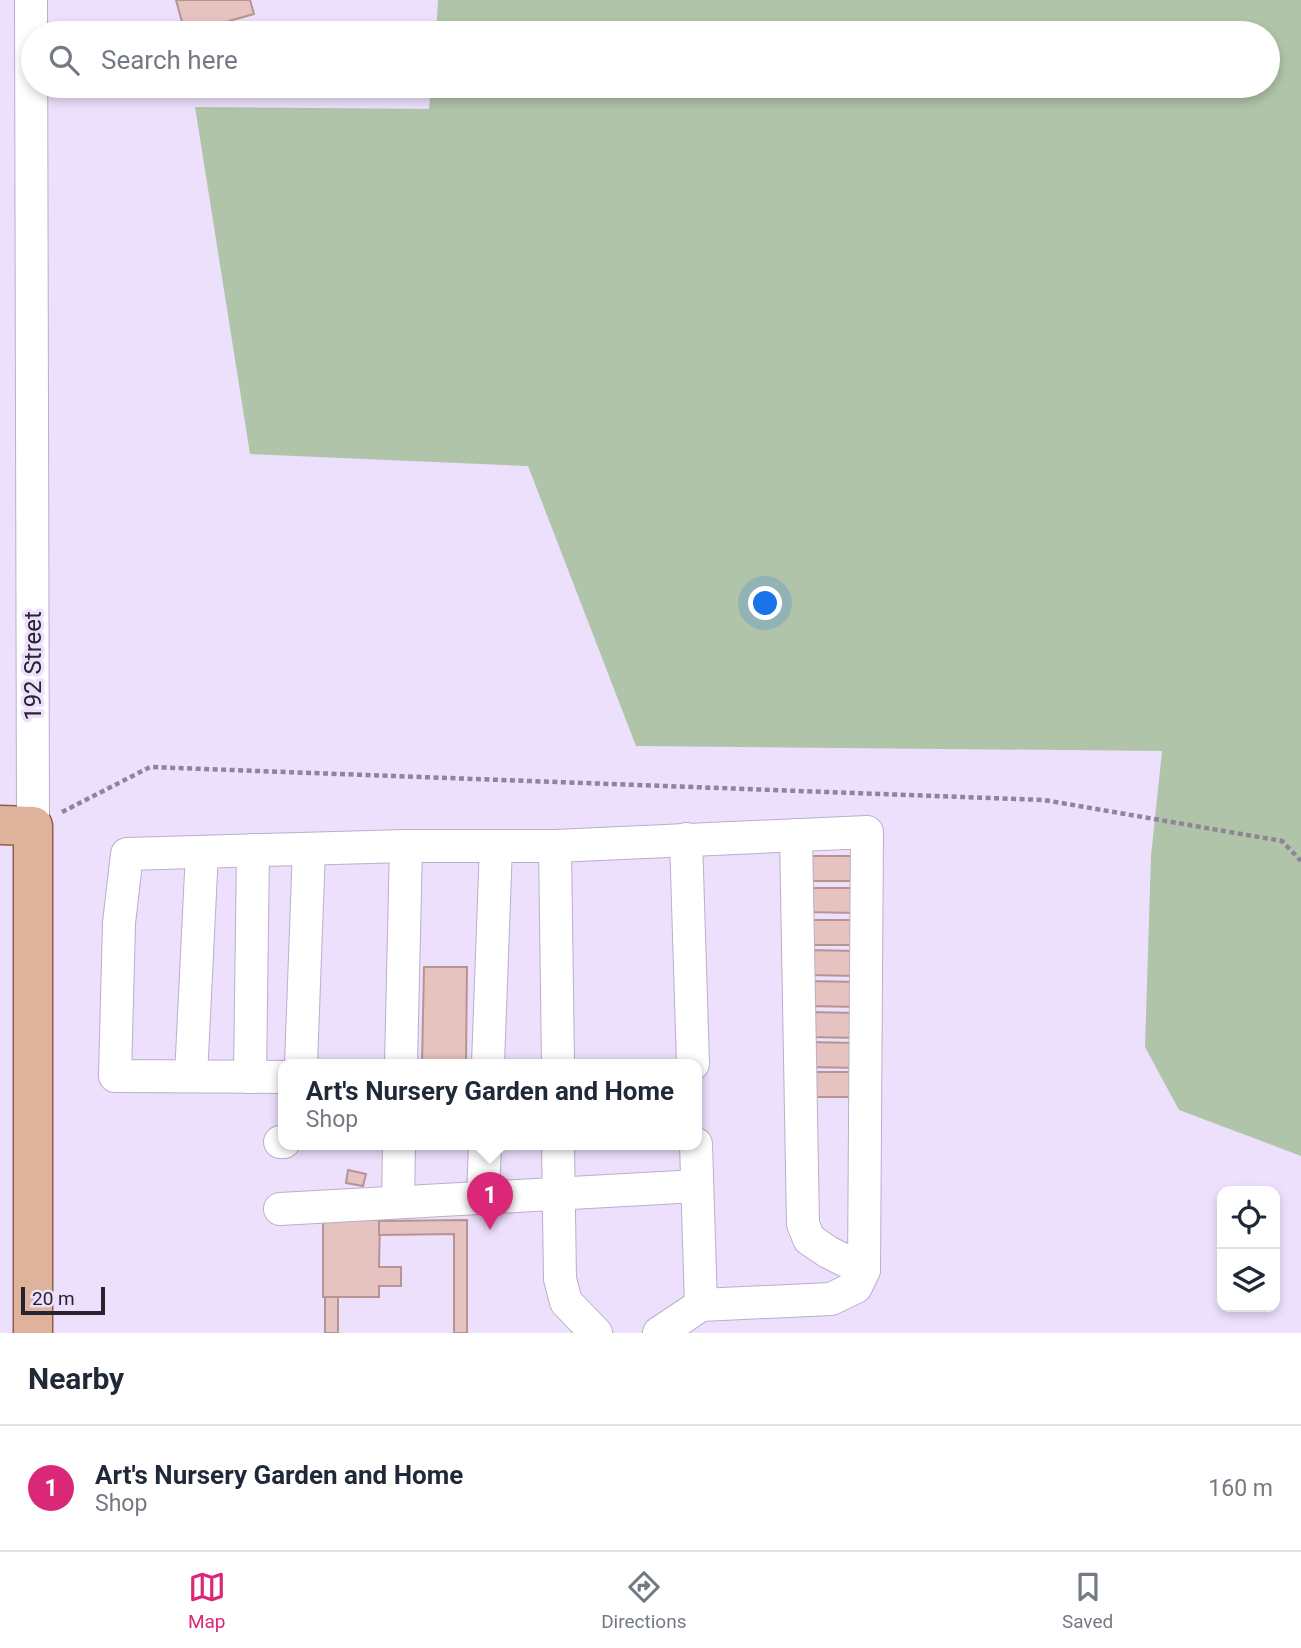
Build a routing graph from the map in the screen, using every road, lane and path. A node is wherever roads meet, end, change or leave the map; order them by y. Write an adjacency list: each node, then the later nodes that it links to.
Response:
1 (30, 0): 2 (street, 192 Street)
2 (30, 21)
3 (28, 98): 4 (street, 192 Street)
4 (17, 826): 13 (path); 33 (main road, 192 Street)
5 (796, 835): 6 (street); 31 (street); 31 (street)
6 (687, 839): 9 (street); 18 (street)
7 (406, 846): 8 (street); 10 (street); 15 (street)
8 (496, 846): 9 (street); 16 (street)
9 (555, 846): 17 (street)
10 (309, 849): 11 (street); 14 (street)
11 (253, 850): 12 (street); 20 (street)
12 (202, 852): 19 (street); 19 (street)
13 (1301, 862)
14 (301, 1059)
15 (401, 1059)
16 (488, 1059)
17 (558, 1059)
18 (693, 1059)
19 (191, 1076): 20 (street)
20 (250, 1077): 21 (street)
21 (278, 1077)
22 (400, 1150): 29 (street)
23 (485, 1150): 28 (street)
24 (558, 1150): 27 (street)
25 (696, 1150): 26 (street)
26 (697, 1186): 27 (street); 32 (street)
27 (559, 1194): 28 (street); 34 (street)
28 (483, 1198): 29 (street)
29 (398, 1202): 30 (street)
30 (280, 1209)
31 (864, 1270): 32 (street)
32 (701, 1305): 35 (street)
33 (33, 1333)
34 (596, 1333)
35 (659, 1333)

